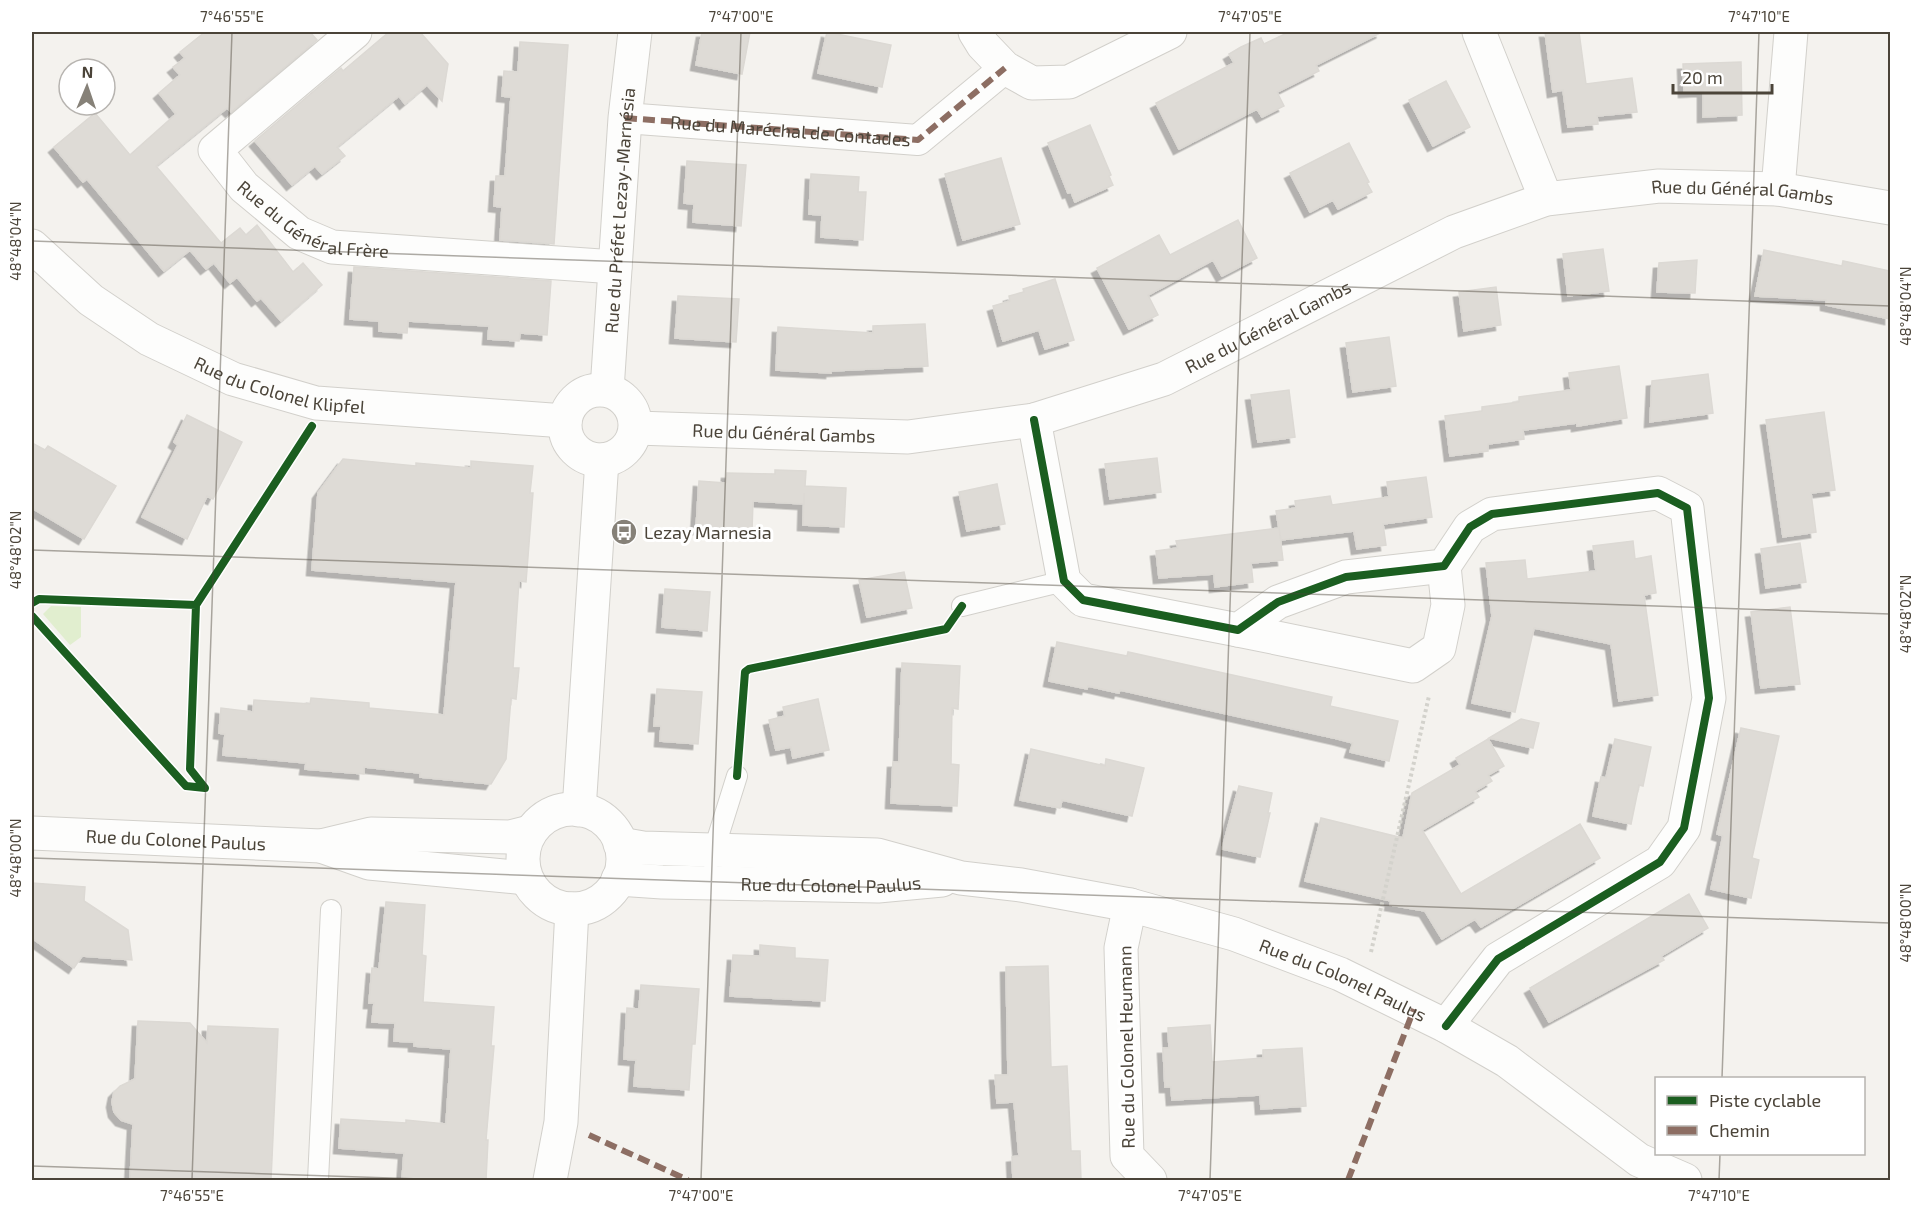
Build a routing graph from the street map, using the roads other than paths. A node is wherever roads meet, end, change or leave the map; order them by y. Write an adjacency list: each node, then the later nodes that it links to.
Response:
1 (355, 32): 13 (street, Rue du Général Frère)
2 (635, 32): 8 (street, Rue du Préfet Lezay-Marnésia)
3 (975, 32): 7 (street)
4 (1170, 32): 7 (street)
5 (1479, 32): 10 (street)
6 (1791, 32): 9 (street)
7 (1005, 68): 8 (street, Rue du Maréchal de Contades)
8 (625, 118): 13 (street, Rue du Préfet Lezay-Marnésia)
9 (1778, 189): 10 (street, Rue du Général Gambs); 11 (street, Rue du Général Gambs)
10 (1546, 200): 15 (street, Rue du Général Gambs)
11 (1890, 208)
12 (32, 246): 16 (street, Rue du Colonel Klipfel)
13 (615, 267): 14 (street, Rue du Préfet Lezay-Marnésia)
14 (607, 390): 16 (street); 17 (street)
15 (1034, 420): 17 (street, Rue du Général Gambs); 20 (street)
16 (565, 422): 18 (street)
17 (636, 428): 18 (street)
18 (602, 460): 24 (street)
19 (1444, 566): 22 (street); 22 (street); 37 (street)
20 (1064, 581): 21 (lane); 22 (street)
21 (962, 606)
22 (1239, 630)
23 (737, 776): 29 (lane)
24 (579, 810): 25 (street); 27 (street)
25 (530, 832): 28 (street, Rue du Colonel Paulus); 30 (street)
26 (32, 833): 28 (street, Rue du Colonel Paulus)
27 (620, 844): 29 (street, Rue du Colonel Paulus); 32 (street)
28 (321, 846): 30 (street, Rue du Colonel Paulus)
29 (715, 850): 31 (street, Rue du Colonel Paulus); 33 (lane)
30 (526, 878): 35 (street)
31 (961, 878): 33 (street, Rue du Colonel Paulus); 34 (street, Rue du Colonel Paulus)
32 (618, 879): 33 (street, Rue du Colonel Paulus); 35 (street)
33 (699, 883)
34 (1130, 905): 37 (street, Rue du Colonel Paulus); 40 (street, Rue du Colonel Heumann)
35 (572, 909): 39 (street)
36 (331, 910): 38 (lane)
37 (1446, 1026): 41 (street, Rue du Colonel Paulus)
38 (318, 1180)
39 (550, 1180)
40 (1150, 1180)
41 (1686, 1180)

